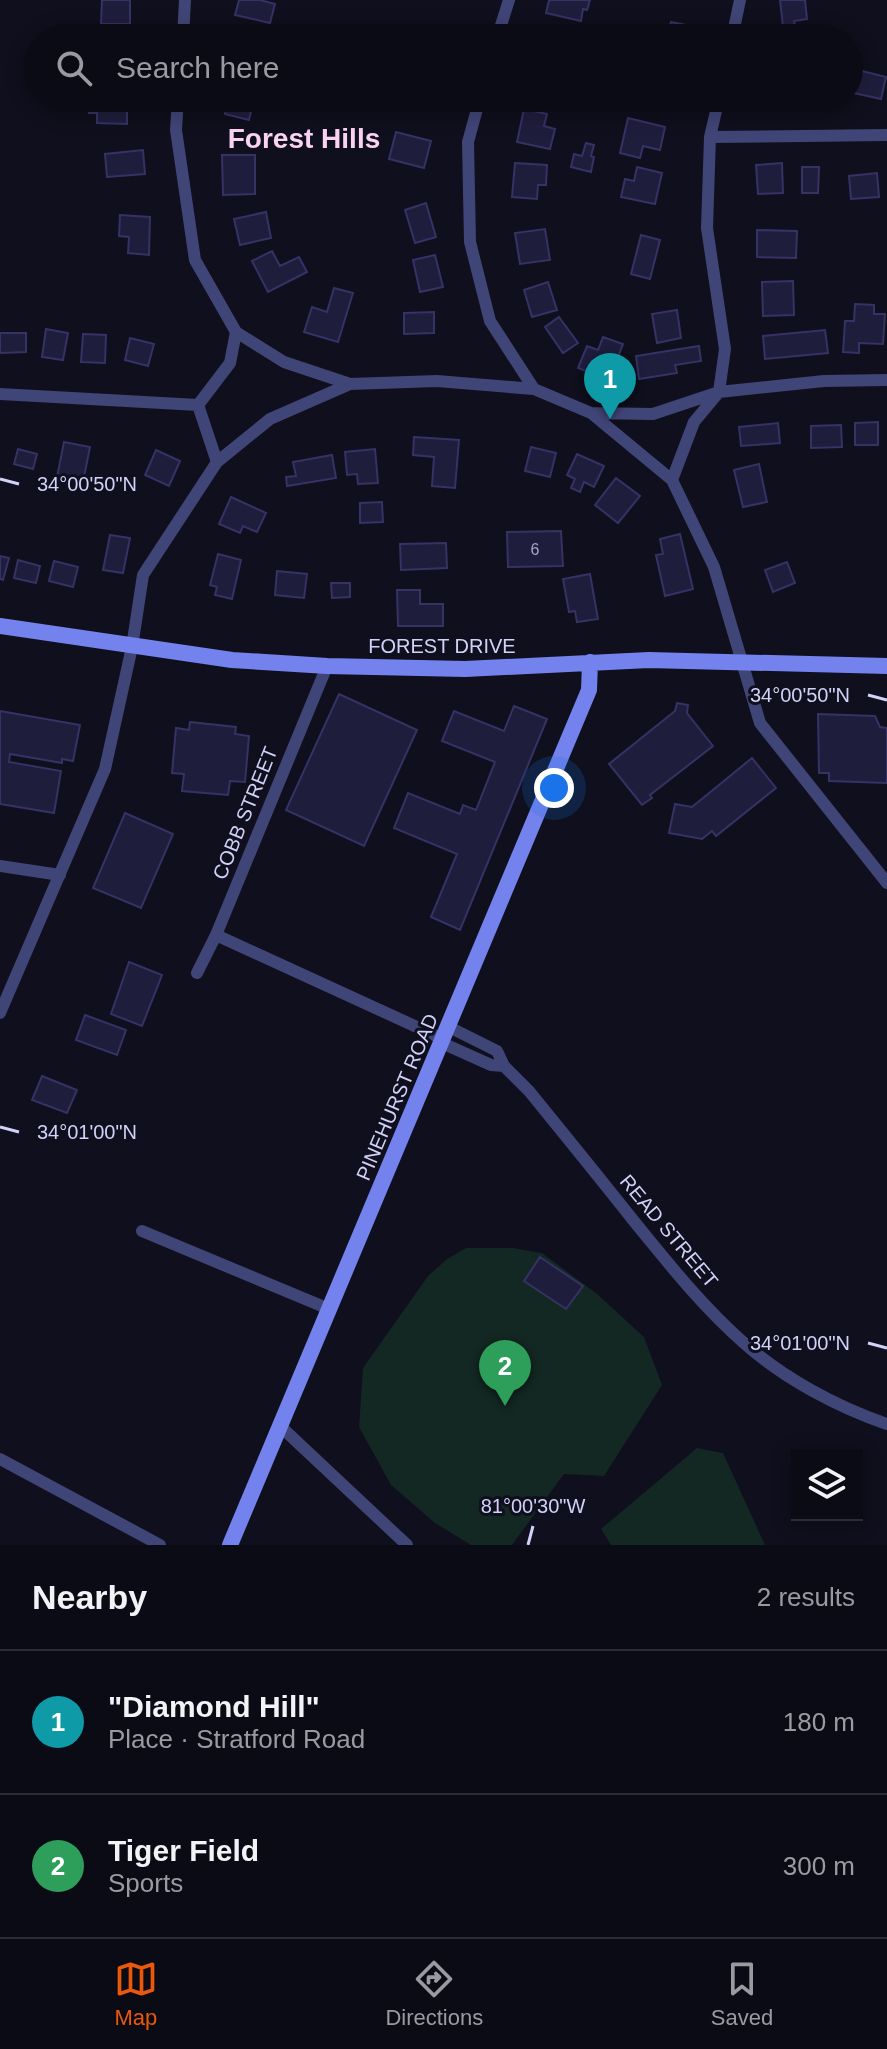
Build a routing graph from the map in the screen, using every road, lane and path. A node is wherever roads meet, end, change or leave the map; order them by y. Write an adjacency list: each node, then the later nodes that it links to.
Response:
1 (185, 0): 4 (street)
2 (509, 0): 5 (street)
3 (740, 0): 6 (street)
4 (184, 24)
5 (501, 24)
6 (735, 24)
7 (177, 112): 12 (street)
8 (476, 112): 15 (street)
9 (716, 112): 11 (street)
10 (887, 135): 11 (street)
11 (710, 137): 16 (street)
12 (236, 332): 14 (street); 18 (street)
13 (887, 380): 16 (street)
14 (350, 384): 15 (street); 20 (street)
15 (534, 389): 19 (street)
16 (719, 392): 19 (street); 21 (street)
17 (0, 394): 18 (street)
18 (198, 405): 20 (street)
19 (591, 413): 21 (street)
20 (217, 462): 23 (street)
21 (672, 480): 24 (street)
22 (0, 626): 23 (street, FOREST DRIVE)
23 (132, 647): 26 (street, FOREST DRIVE); 31 (street)
24 (743, 661): 25 (street, FOREST DRIVE); 27 (street, FOREST DRIVE); 28 (street)
25 (590, 662): 26 (street, FOREST DRIVE); 36 (street, PINEHURST ROAD)
26 (327, 666): 33 (street, COBB STREET)
27 (887, 666)
28 (869, 860): 29 (street); 32 (street)
29 (887, 861)
30 (0, 866): 31 (street)
31 (60, 875): 35 (street)
32 (887, 883)
33 (216, 935): 34 (street, COBB STREET); 36 (street, READ STREET)
34 (197, 973)
35 (0, 1013)
36 (445, 1036): 38 (street, PINEHURST ROAD); 39 (street, READ STREET)
37 (142, 1231): 38 (street)
38 (329, 1309): 40 (street, PINEHURST ROAD)
39 (887, 1424)
40 (279, 1425): 43 (street, PINEHURST ROAD); 44 (street)
41 (0, 1459): 42 (street)
42 (160, 1545)
43 (230, 1545)
44 (407, 1545)

